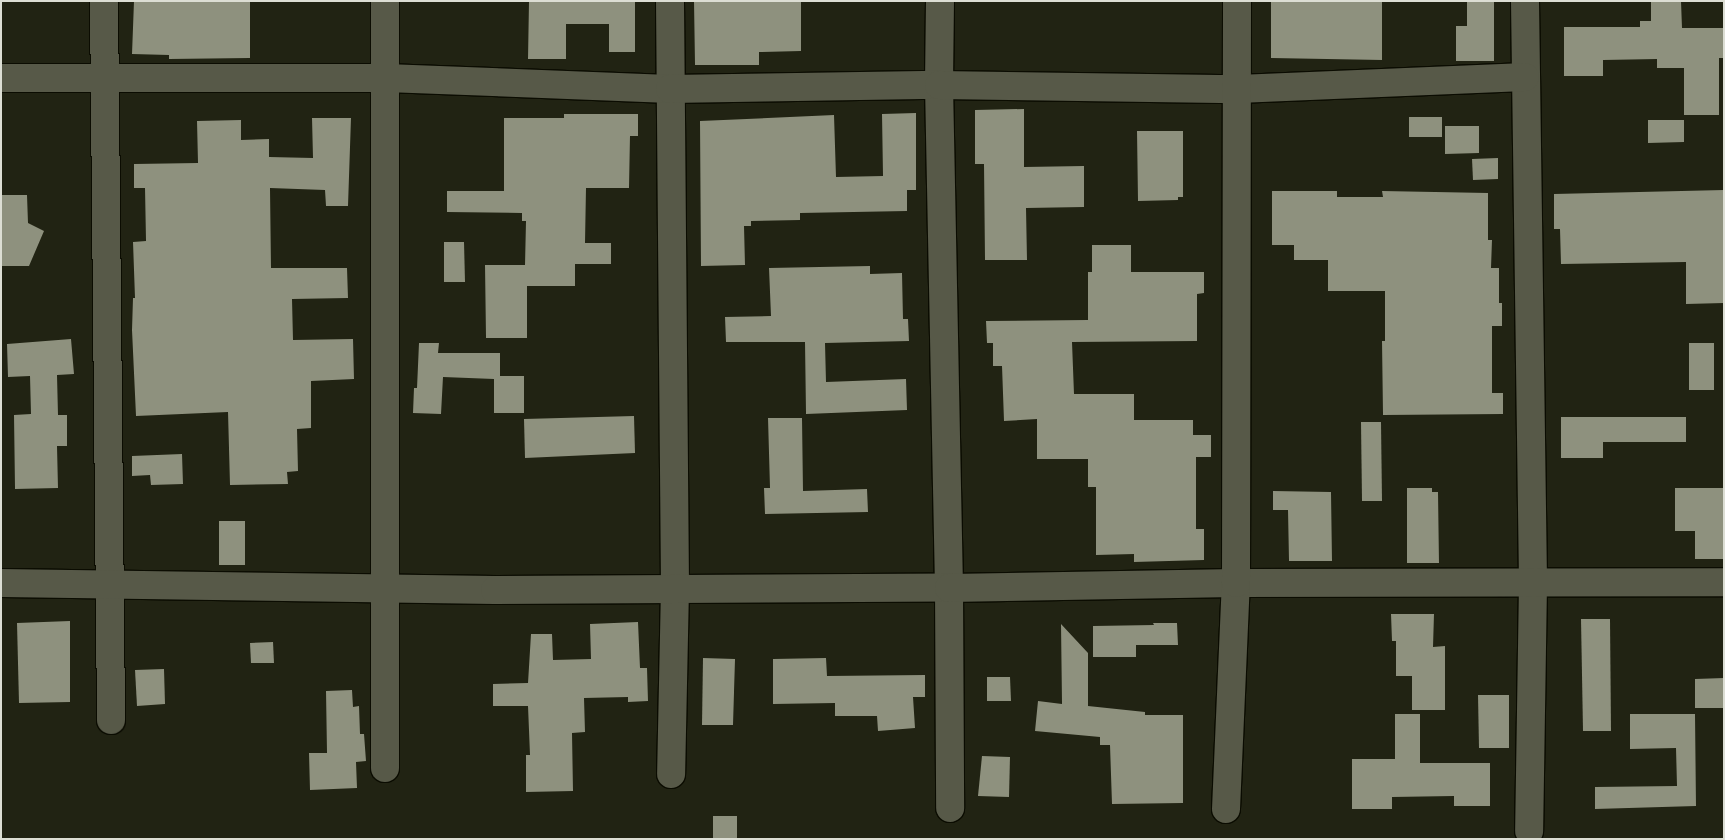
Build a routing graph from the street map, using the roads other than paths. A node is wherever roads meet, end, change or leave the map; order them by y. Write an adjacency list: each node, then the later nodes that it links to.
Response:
1 (104, 1): 9 (street)
2 (385, 1): 10 (street)
3 (670, 1): 12 (street)
4 (940, 1): 11 (street)
5 (1237, 1): 13 (street)
6 (1525, 1): 7 (street)
7 (1525, 77): 13 (street); 18 (street)
8 (1, 78): 9 (street)
9 (104, 78): 10 (street); 17 (street)
10 (386, 78): 12 (street); 19 (street)
11 (939, 85): 12 (street); 13 (street); 21 (street)
12 (670, 89): 20 (street)
13 (1238, 89): 16 (street)
14 (1724, 582): 18 (street)
15 (1, 583): 17 (street)
16 (1236, 583): 18 (street); 21 (street); 26 (street)
17 (110, 584): 19 (street); 22 (street)
18 (1533, 584): 27 (street)
19 (385, 588): 20 (street); 23 (street)
20 (675, 588): 21 (street); 24 (street)
21 (949, 588): 25 (street)
22 (111, 720)
23 (385, 768)
24 (671, 774)
25 (950, 808)
26 (1226, 809)
27 (1529, 831)

